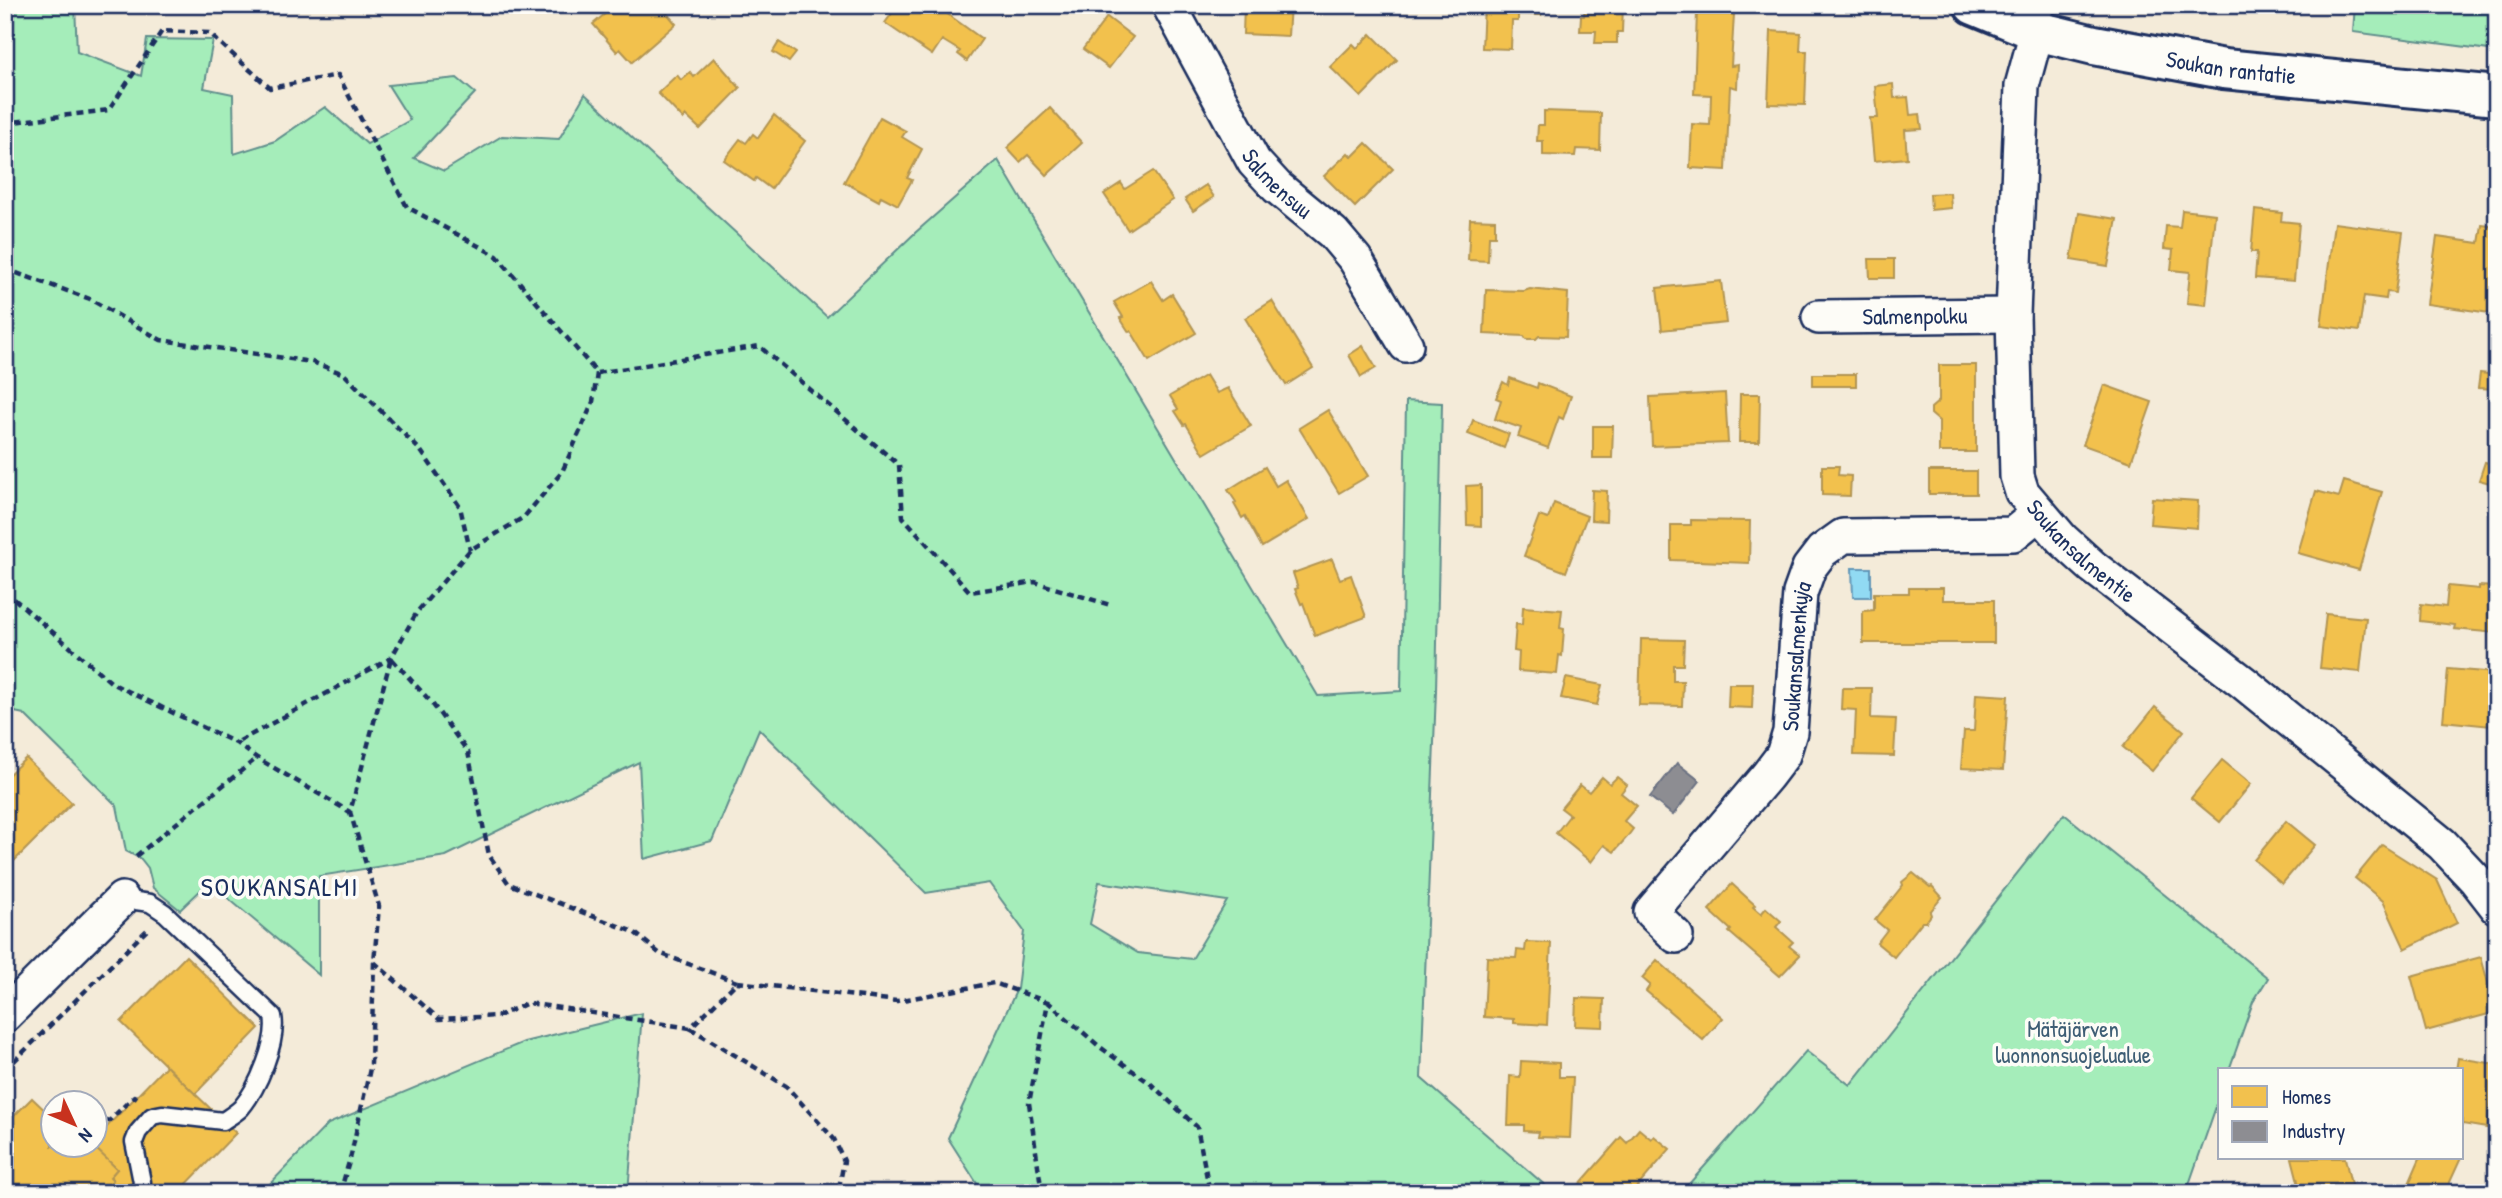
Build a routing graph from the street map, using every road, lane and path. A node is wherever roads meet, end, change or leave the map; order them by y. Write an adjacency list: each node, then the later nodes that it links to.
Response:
1 (1169, 5): 9 (street, Salmensuu)
2 (1974, 5): 3 (street, Soukan rantatie)
3 (2041, 18): 4 (street, Soukan rantatie); 7 (street, Soukansalmentie)
4 (2497, 96)
5 (5, 123): 10 (path)
6 (5, 269): 12 (path)
7 (2013, 315): 8 (street, Salmenpolku); 11 (street, Soukansalmentie)
8 (1819, 317)
9 (1406, 345)
10 (597, 373): 12 (path); 14 (path)
11 (2039, 513): 21 (street, Soukansalmentie); 23 (street, Soukansalmenkuja)
12 (470, 550): 15 (path)
13 (5, 591): 16 (path)
14 (1110, 606)
15 (391, 658): 16 (path); 18 (path); 25 (path)
16 (236, 743): 17 (path)
17 (257, 758): 18 (path); 19 (path)
18 (350, 813): 24 (path)
19 (136, 856)
20 (122, 899): 22 (lane); 27 (street)
21 (2497, 907)
22 (165, 913): 29 (path); 32 (lane)
23 (1676, 936)
24 (374, 962): 28 (path); 33 (path)
25 (737, 982): 26 (path); 28 (path)
26 (1048, 1002): 35 (path); 36 (path)
27 (5, 1015)
28 (690, 1028): 34 (path)
29 (5, 1070)
30 (134, 1096): 31 (path)
31 (108, 1121)
32 (140, 1193)
33 (340, 1193)
34 (838, 1193)
35 (1042, 1193)
36 (1210, 1193)

